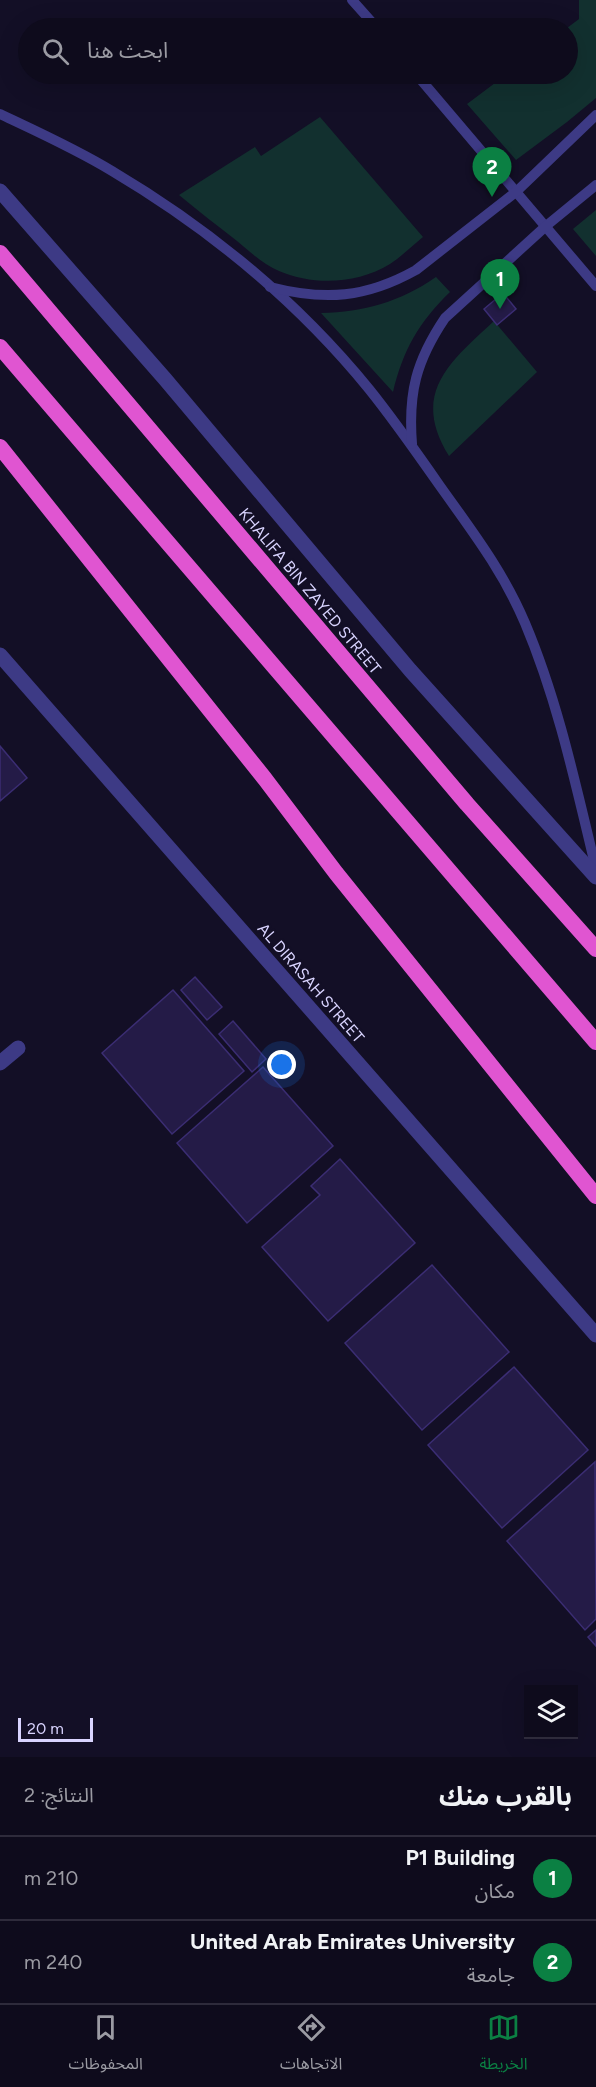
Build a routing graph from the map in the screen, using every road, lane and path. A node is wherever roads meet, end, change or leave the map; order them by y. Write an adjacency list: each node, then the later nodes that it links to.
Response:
1 (352, 0): 2 (lane)
2 (368, 18)
3 (425, 84): 8 (lane)
4 (0, 114): 11 (lane)
5 (594, 119): 8 (lane)
6 (596, 184): 9 (lane)
7 (0, 191): 18 (street)
8 (518, 191): 9 (lane); 11 (lane)
9 (546, 226): 12 (lane); 14 (lane)
10 (0, 253): 19 (highway, KHALIFA BIN ZAYED STREET)
11 (269, 286): 14 (lane)
12 (596, 286)
13 (0, 347): 20 (highway)
14 (412, 446): 17 (lane)
15 (0, 447): 23 (highway)
16 (0, 655): 24 (street, AL DIRASAH STREET)
17 (596, 869)
18 (596, 878)
19 (596, 949)
20 (596, 1042)
21 (18, 1048): 22 (street)
22 (0, 1063)
23 (596, 1196)
24 (596, 1335)

